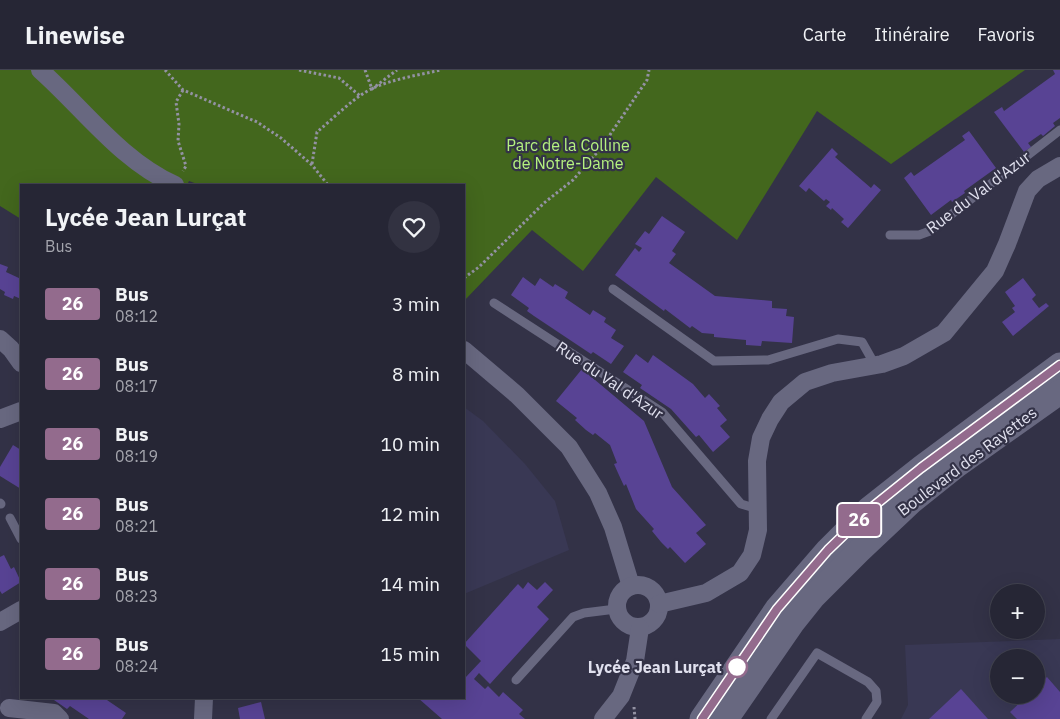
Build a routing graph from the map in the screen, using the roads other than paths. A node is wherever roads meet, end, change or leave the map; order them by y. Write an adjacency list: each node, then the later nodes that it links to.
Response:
1 (40, 70): 4 (street)
2 (1060, 130): 5 (lane, Rue du Val d'Azur)
3 (1060, 166): 11 (street, Rue du Val d'Azur)
4 (177, 182)
5 (890, 235)
6 (613, 289): 11 (lane)
7 (494, 303): 16 (lane, Rue du Val d'Azur)
8 (0, 339): 10 (street)
9 (465, 351): 19 (street)
10 (20, 362)
11 (875, 365): 16 (street, Rue du Val d'Azur)
12 (1060, 365): 28 (main road, Boulevard des Rayettes)
13 (1060, 392): 28 (main road, Boulevard des Rayettes)
14 (20, 411): 15 (street)
15 (0, 420)
16 (758, 509): 20 (street, Rue du Val d'Azur)
17 (10, 518): 18 (lane)
18 (20, 536)
19 (631, 586): 20 (street); 21 (street)
20 (659, 604): 24 (street)
21 (616, 609): 24 (street); 25 (lane)
22 (20, 611): 23 (street)
23 (0, 622)
24 (640, 628): 31 (street)
25 (516, 680)
26 (204, 699): 30 (street)
27 (9, 708): 29 (street)
28 (711, 717)
29 (60, 719)
30 (203, 719)
31 (604, 719)
32 (771, 719): 33 (lane)
33 (866, 719)

